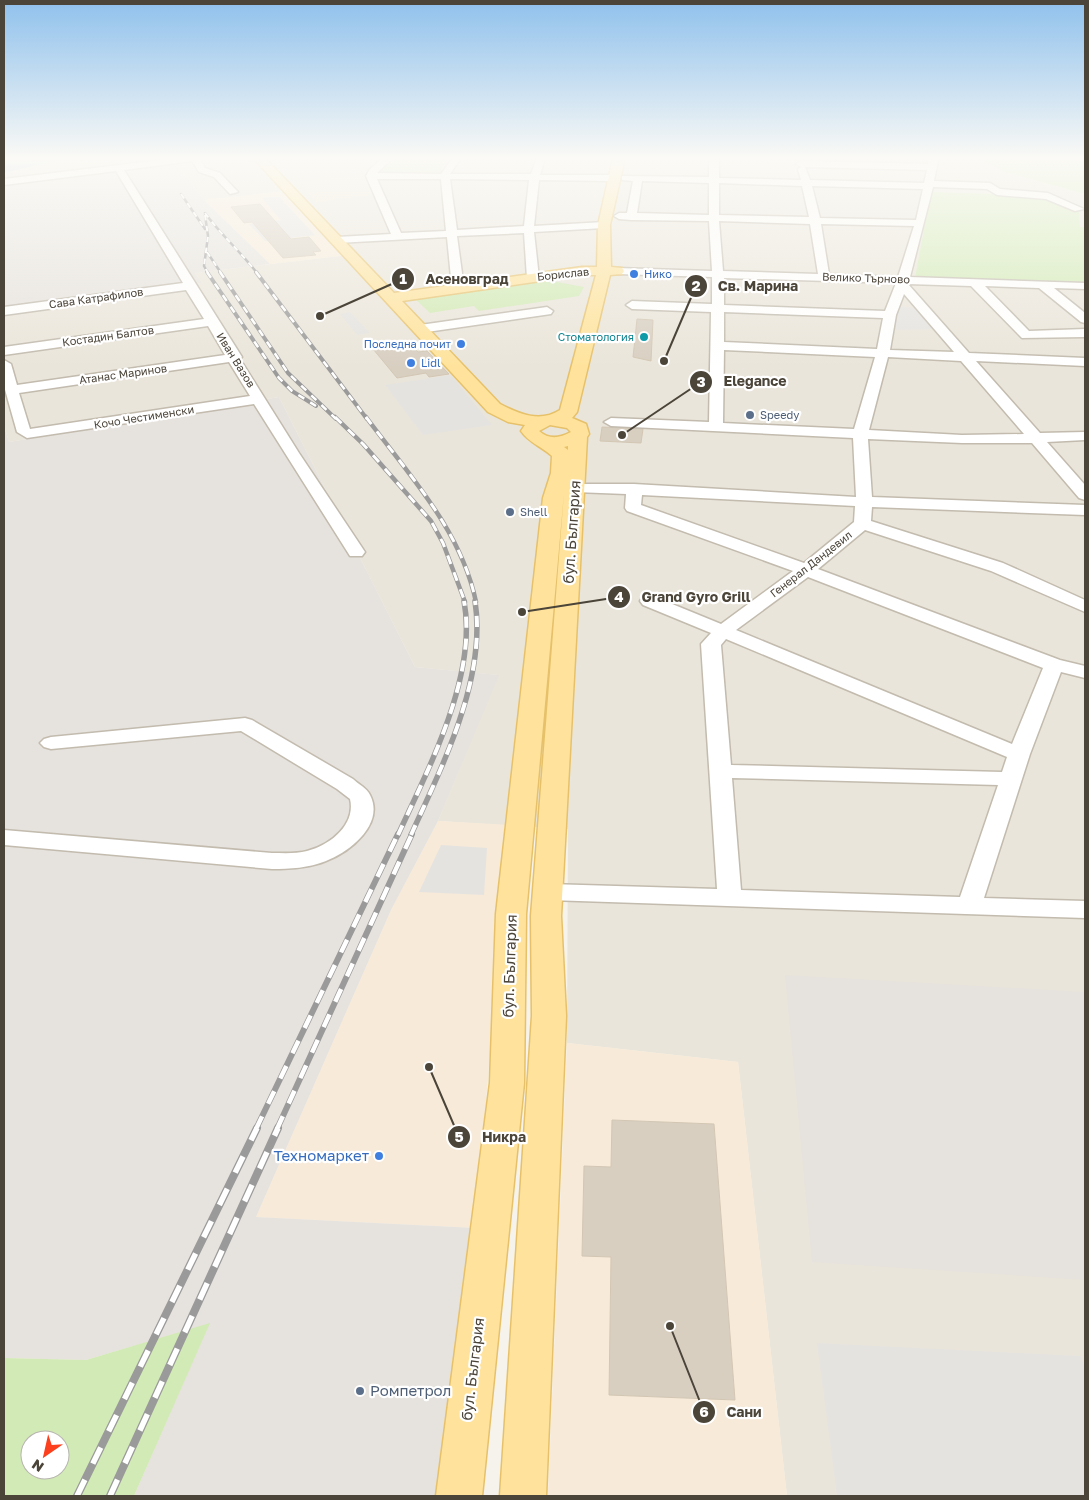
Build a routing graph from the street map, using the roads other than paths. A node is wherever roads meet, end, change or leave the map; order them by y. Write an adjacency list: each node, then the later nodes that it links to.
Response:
1 (154, 228): 21 (street, Иван Вазов)
2 (326, 228): 13 (main road)
3 (394, 228): 12 (street)
4 (451, 228): 11 (street)
5 (548, 228): 10 (street)
6 (617, 228): 14 (main road)
7 (715, 228): 15 (street)
8 (816, 228): 17 (street)
9 (919, 228): 19 (street, Генерал Дандевил)
10 (528, 230): 11 (street); 16 (street)
11 (452, 233): 12 (street); 23 (street)
12 (397, 236): 13 (street)
13 (337, 240): 25 (main road)
14 (613, 266): 15 (street, Велико Търново); 16 (main road, Борислав); 24 (main road); 43 (main road)
15 (718, 274): 17 (street, Велико Търново); 28 (street)
16 (536, 277): 23 (main road, Борислав); 24 (main road)
17 (824, 277): 19 (street, Велико Търново)
18 (973, 281): 19 (street, Велико Търново); 20 (street, Велико Търново); 35 (street)
19 (903, 282): 26 (street); 29 (street, Генерал Дандевил)
20 (1041, 284): 22 (street, Велико Търново); 32 (street)
21 (189, 286): 30 (street, Сава Катрафилов); 33 (street, Иван Вазов)
22 (1085, 286)
23 (458, 288): 25 (main road, Борислав)
24 (599, 290): 47 (main road)
25 (391, 298): 34 (main road)
26 (919, 303): 29 (street); 39 (street)
27 (632, 305): 28 (street)
28 (717, 308): 29 (street); 36 (street)
29 (893, 308): 38 (street, Генерал Дандевил)
30 (4, 311)
31 (547, 311): 34 (street)
32 (1085, 319)
33 (212, 322): 37 (street, Костадин Балтов); 40 (street, Иван Вазов)
34 (420, 329): 47 (main road)
35 (1085, 333)
36 (716, 346): 38 (street); 48 (street)
37 (4, 351)
38 (884, 353): 39 (street); 49 (street, Генерал Дандевил)
39 (965, 356): 41 (street); 51 (street)
40 (235, 357): 44 (street, Атанас Маринов); 45 (street, Иван Вазов)
41 (1085, 362)
42 (4, 364): 44 (street)
43 (596, 365)
44 (12, 390): 45 (street, Кочо Честименски)
45 (260, 399): 58 (street, Иван Вазов)
46 (611, 422): 48 (street)
47 (559, 428): 52 (main road, бул. България); 74 (main road, бул. България)
48 (716, 428): 49 (street)
49 (860, 435): 51 (street); 55 (street, Генерал Дандевил)
50 (1085, 436): 51 (street)
51 (1037, 438): 54 (street)
52 (575, 486): 53 (street); 70 (main road, бул. България)
53 (634, 489): 55 (street); 59 (street)
54 (1085, 495)
55 (864, 502): 56 (street); 57 (street, Генерал Дандевил)
56 (1085, 510)
57 (862, 524): 59 (street, Генерал Дандевил); 61 (street)
58 (356, 552)
59 (806, 570): 62 (street, Генерал Дандевил); 63 (street)
60 (649, 601): 62 (street)
61 (1085, 607)
62 (722, 632): 66 (street); 67 (street, Генерал Дандевил)
63 (1054, 665): 64 (street); 66 (street)
64 (1085, 672)
65 (51, 743): 69 (street)
66 (1019, 754): 68 (street)
67 (720, 770): 68 (street); 71 (street, Генерал Дандевил)
68 (1010, 779): 72 (street)
69 (4, 838)
70 (549, 892): 71 (street); 75 (main road, бул. България)
71 (730, 898): 72 (street)
72 (969, 906): 73 (street)
73 (1085, 910)
74 (458, 1496)
75 (523, 1496)

